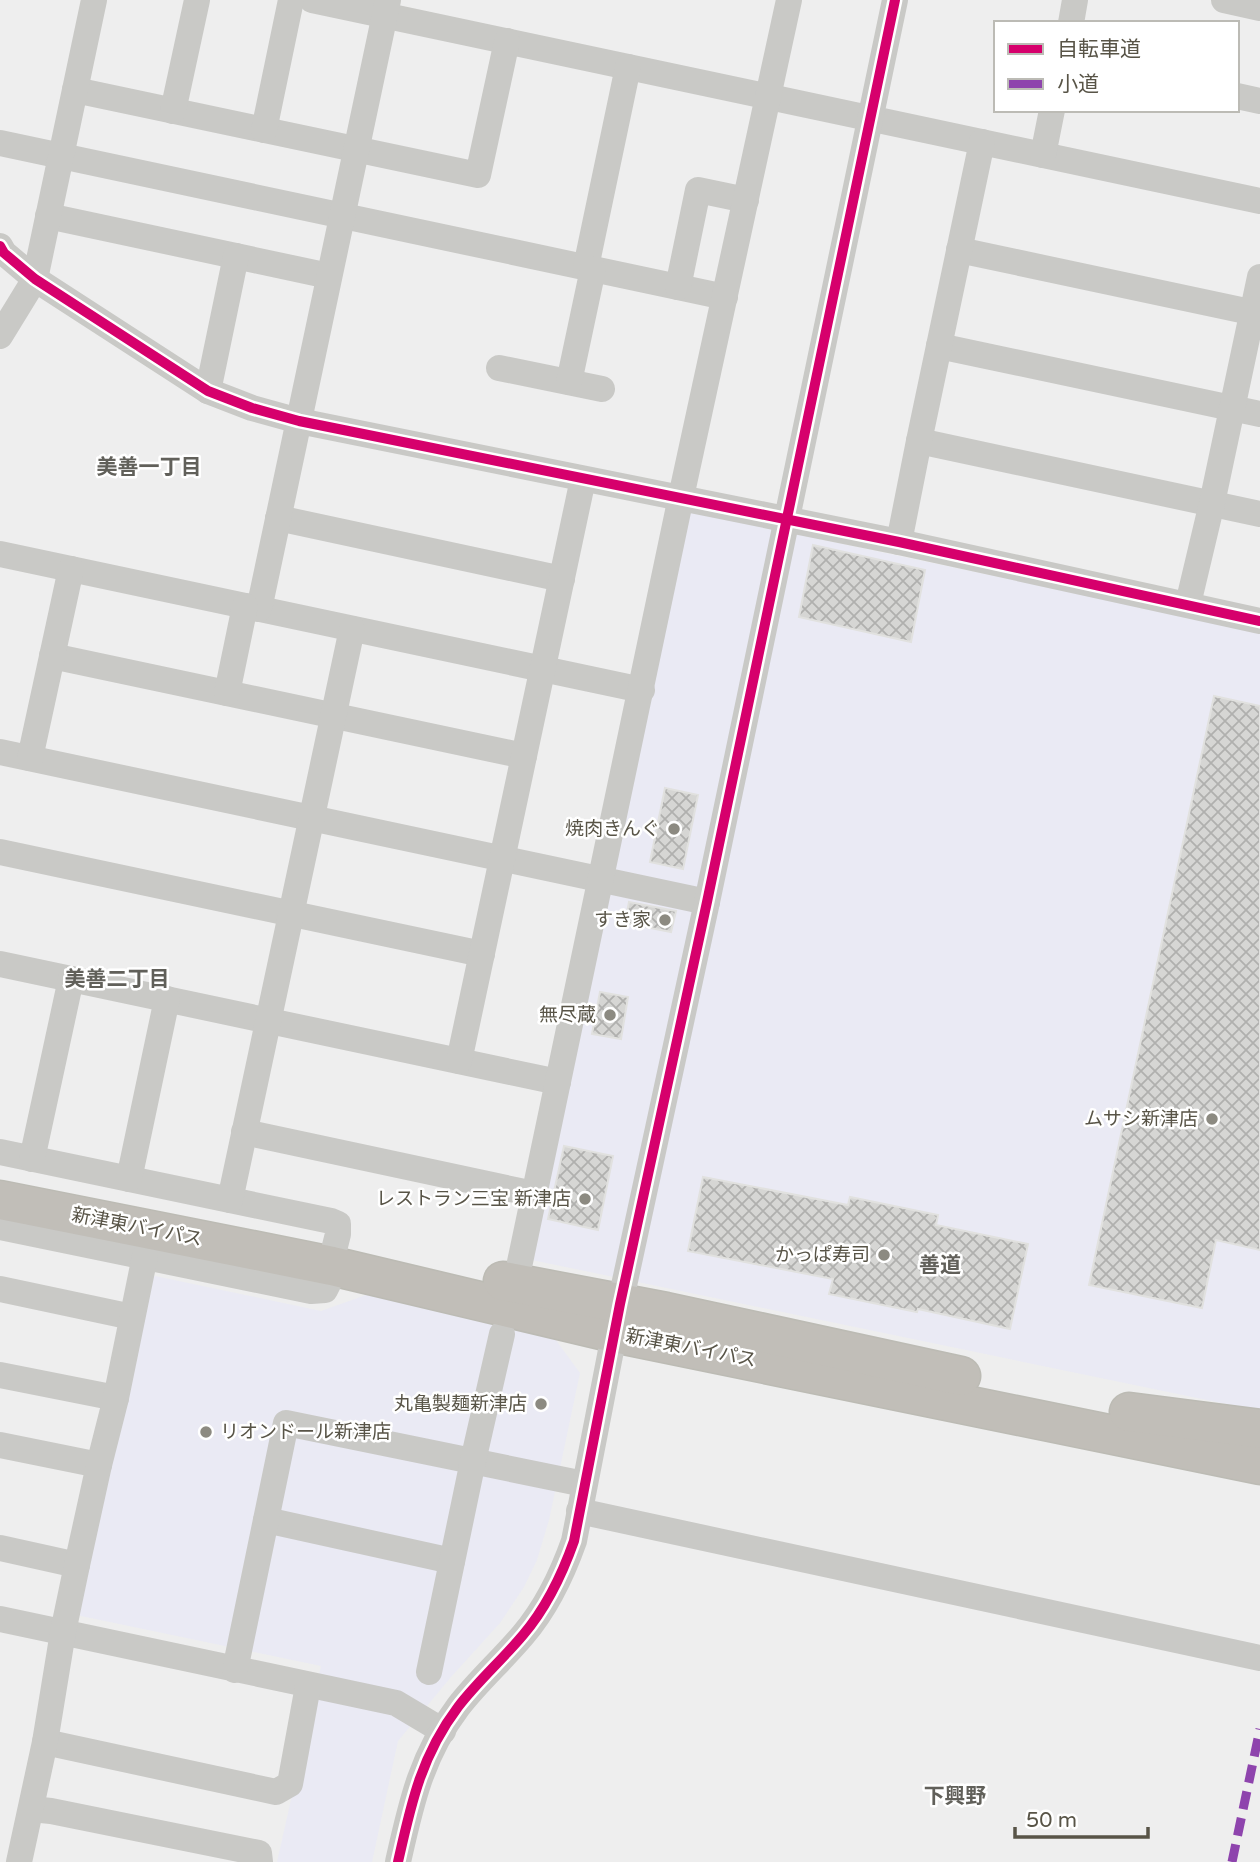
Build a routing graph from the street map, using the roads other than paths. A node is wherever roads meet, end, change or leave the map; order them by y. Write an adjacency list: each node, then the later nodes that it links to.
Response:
1 (94, 0): 14 (street)
2 (197, 0): 18 (street)
3 (291, 0): 21 (street)
4 (313, 0): 9 (street)
5 (789, 0): 16 (street)
6 (895, 0): 20 (street)
7 (1075, 0): 11 (street)
8 (1224, 0): 10 (street)
9 (386, 8): 12 (street); 24 (street)
10 (1260, 8)
11 (1071, 21)
12 (507, 41): 13 (street); 24 (street)
13 (628, 67): 16 (street); 34 (street)
14 (75, 90): 18 (street); 26 (street)
15 (1239, 96): 17 (street)
16 (768, 97): 20 (street); 27 (street)
17 (1260, 101)
18 (173, 111): 21 (street)
19 (1052, 112): 25 (street)
20 (870, 118): 22 (street); 56 (street)
21 (264, 130): 24 (street)
22 (982, 142): 25 (street); 32 (street)
23 (0, 143): 26 (street)
24 (356, 150): 29 (street)
25 (1042, 155): 28 (street)
26 (61, 156): 29 (street); 30 (street)
27 (746, 200): 38 (street); 39 (street)
28 (1260, 201)
29 (342, 215): 34 (street); 35 (street)
30 (48, 216): 33 (street); 37 (street)
31 (0, 246): 37 (street)
32 (959, 250): 40 (street); 42 (street)
33 (236, 256): 35 (street); 46 (street)
34 (589, 268): 38 (street); 44 (street)
35 (330, 276): 49 (street)
36 (1260, 277): 40 (street)
37 (35, 279): 41 (street); 46 (street)
38 (678, 287): 39 (street)
39 (725, 297): 52 (street)
40 (1256, 313): 47 (street)
41 (0, 336)
42 (939, 346): 47 (street); 50 (street)
43 (499, 368): 44 (street)
44 (569, 382): 45 (street)
45 (602, 389)
46 (208, 391): 49 (street)
47 (1232, 408): 48 (street); 53 (street)
48 (1260, 414)
49 (299, 421): 51 (street); 55 (street)
50 (919, 441): 53 (street); 57 (street)
51 (583, 479): 52 (street); 60 (street)
52 (681, 497): 56 (street); 67 (street)
53 (1212, 503): 54 (street); 61 (street)
54 (1260, 514)
55 (278, 518): 60 (street); 62 (street)
56 (786, 519): 57 (street); 77 (street)
57 (900, 542): 61 (street)
58 (0, 554): 59 (street)
59 (71, 569): 62 (street); 65 (street)
60 (562, 579): 66 (street)
61 (1188, 604): 63 (street)
62 (252, 608): 64 (street); 68 (street)
63 (1260, 621)
64 (352, 629): 66 (street); 69 (street)
65 (52, 656): 68 (street); 72 (street)
66 (542, 669): 67 (street); 71 (street)
67 (642, 690): 76 (street)
68 (227, 693): 69 (street)
69 (333, 715): 71 (street); 73 (street)
70 (0, 752): 72 (street)
71 (524, 756): 75 (street)
72 (30, 758): 73 (street)
73 (311, 818): 75 (street); 78 (street)
74 (0, 852): 78 (street)
75 (502, 858): 76 (street); 79 (street)
76 (601, 880): 77 (street); 85 (street)
77 (707, 902): 100 (street)
78 (291, 914): 79 (street); 83 (street)
79 (482, 954): 84 (street)
80 (0, 964): 81 (street)
81 (71, 979): 82 (street); 88 (street)
82 (167, 999): 83 (street); 89 (street)
83 (268, 1021): 84 (street); 86 (street)
84 (459, 1061): 85 (street)
85 (558, 1082): 91 (street)
86 (244, 1132): 91 (street); 93 (street)
87 (0, 1152): 88 (street)
88 (32, 1159): 89 (street)
89 (129, 1179): 93 (street)
90 (0, 1180): 96 (highway, 新津東バイパス)
91 (534, 1194): 97 (street)
92 (0, 1200): 96 (highway, 新津東バイパス)
93 (230, 1200): 96 (street)
94 (0, 1227): 95 (street)
95 (145, 1256): 96 (street); 99 (street)
96 (334, 1256): 100 (highway, 新津東バイパス)
97 (520, 1262)
98 (0, 1289): 99 (street)
99 (132, 1317): 103 (street)
100 (617, 1319): 104 (highway, 新津東バイパス); 110 (highway, 新津東バイパス); 111 (street)
101 (502, 1334): 108 (street)
102 (0, 1375): 103 (street)
103 (116, 1398): 109 (street)
104 (1129, 1412): 105 (highway); 106 (highway, 新津東バイパス)
105 (1260, 1429)
106 (1260, 1439)
107 (0, 1445): 109 (street)
108 (473, 1461): 111 (street); 113 (street); 115 (street)
109 (99, 1465): 116 (street)
110 (1260, 1465)
111 (584, 1484): 112 (street)
112 (579, 1511): 119 (street); 123 (street)
113 (266, 1520): 115 (street); 120 (street)
114 (0, 1548): 116 (street)
115 (452, 1561): 121 (street)
116 (77, 1565): 118 (street)
117 (0, 1619): 118 (street)
118 (63, 1632): 120 (street); 124 (street)
119 (1260, 1658)
120 (235, 1670): 122 (street)
121 (429, 1672)
122 (308, 1686): 123 (street); 124 (street)
123 (443, 1731): 128 (street)
124 (45, 1742): 125 (street)
125 (31, 1809): 126 (street); 127 (street)
126 (19, 1862)
127 (260, 1862)
128 (398, 1862)

